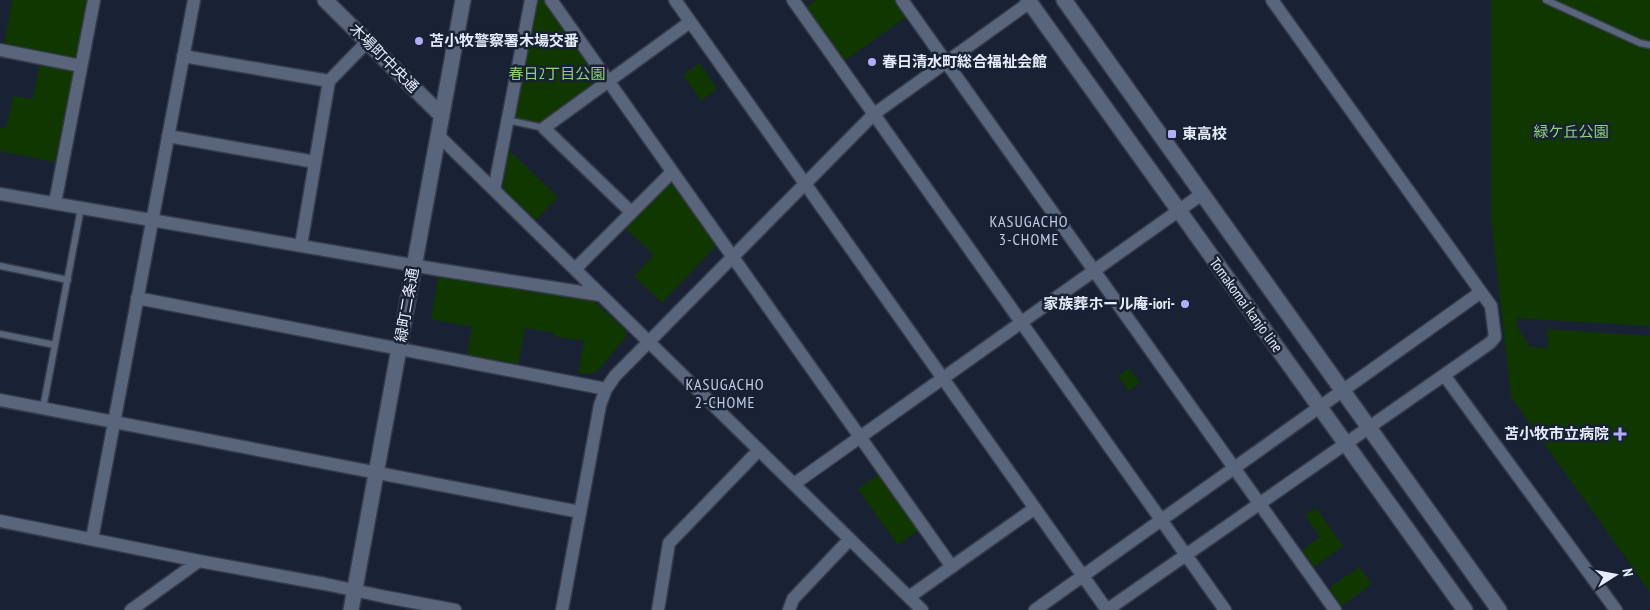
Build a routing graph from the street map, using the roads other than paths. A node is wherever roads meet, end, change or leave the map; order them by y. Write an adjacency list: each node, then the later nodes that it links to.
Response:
1 (94, 0): 20 (street)
2 (192, 0): 18 (street)
3 (325, 0): 15 (main road, 木場町中央通)
4 (463, 0): 24 (main road, 緑町二条通)
5 (531, 0): 25 (street)
6 (551, 0): 21 (street)
7 (675, 0): 14 (street)
8 (793, 0): 23 (street)
9 (902, 0): 19 (street)
10 (1064, 0): 34 (main road, Tomakomai kanjo line)
11 (1272, 0): 47 (street)
12 (1546, 0): 16 (lane)
13 (1031, 1): 19 (street); 37 (main road, Tomakomai kanjo line)
14 (690, 22): 21 (street); 31 (street)
15 (367, 42): 22 (street); 24 (main road, 木場町中央通)
16 (1650, 45)
17 (0, 50): 20 (street)
18 (183, 56): 22 (street); 28 (street)
19 (946, 62): 23 (street); 45 (street)
20 (81, 66): 35 (street)
21 (608, 80): 26 (street); 30 (street)
22 (329, 81): 29 (street)
23 (874, 114): 31 (street); 50 (street)
24 (442, 116): 27 (main road, 緑町二条通)
25 (507, 120): 26 (lane); 32 (street)
26 (544, 128): 38 (street)
27 (438, 135): 32 (street); 42 (main road, 緑町二条通)
28 (168, 136): 29 (street); 39 (street)
29 (315, 162): 40 (street)
30 (672, 172): 38 (street); 41 (street)
31 (806, 184): 41 (street); 56 (street)
32 (494, 190): 44 (street)
33 (0, 194): 35 (street)
34 (1202, 194): 37 (street); 58 (main road, Tomakomai kanjo line)
35 (55, 204): 36 (street)
36 (81, 208): 39 (street); 46 (lane)
37 (1178, 210): 45 (street); 60 (main road, Tomakomai kanjo line)
38 (631, 212): 44 (street)
39 (151, 220): 40 (street); 49 (street)
40 (301, 246): 42 (street)
41 (733, 257): 52 (street); 64 (street)
42 (414, 265): 48 (street); 54 (main road, 緑町二条通)
43 (0, 266): 46 (lane)
44 (575, 269): 48 (street)
45 (1094, 270): 50 (street); 67 (street)
46 (68, 280): 53 (lane)
47 (1481, 292): 55 (street); 58 (street)
48 (600, 295): 52 (street)
49 (137, 298): 54 (street); 62 (street)
50 (1021, 322): 56 (street); 73 (street)
51 (0, 334): 53 (lane)
52 (649, 342): 57 (street); 66 (street)
53 (55, 345): 61 (lane)
54 (399, 349): 57 (street); 68 (main road, 緑町二条通)
55 (1444, 375): 63 (street); 96 (street)
56 (943, 378): 64 (street); 71 (street)
57 (606, 389): 72 (street)
58 (1342, 391): 60 (street); 63 (main road, Tomakomai kanjo line)
59 (0, 400): 61 (street)
60 (1320, 407): 65 (main road, Tomakomai kanjo line); 67 (street)
61 (43, 408): 62 (street)
62 (114, 422): 68 (street); 75 (street)
63 (1369, 427): 65 (street); 95 (main road, Tomakomai kanjo line)
64 (860, 437): 69 (street); 79 (street)
65 (1345, 444): 70 (street); 94 (main road, Tomakomai kanjo line)
66 (759, 450): 69 (street); 87 (street)
67 (1234, 468): 70 (street); 73 (street)
68 (376, 472): 72 (street); 81 (main road, 緑町二条通)
69 (794, 484): 76 (street)
70 (1259, 504): 77 (street); 93 (street)
71 (1035, 508): 79 (street); 80 (street)
72 (580, 512): 86 (street)
73 (1162, 520): 77 (street); 80 (street)
74 (0, 521): 75 (street)
75 (92, 539): 78 (street)
76 (850, 539): 82 (street); 88 (street)
77 (1186, 555): 91 (street); 92 (street)
78 (200, 562): 81 (street); 83 (street)
79 (952, 566): 82 (street)
80 (1083, 576): 90 (street); 91 (street)
81 (355, 589): 84 (main road, 緑町二条通); 85 (street)
82 (909, 597): 89 (street)
83 (131, 610)
84 (351, 610)
85 (454, 610)
86 (562, 610)
87 (658, 610)
88 (789, 610)
89 (922, 610)
90 (1035, 610)
91 (1107, 610)
92 (1225, 610)
93 (1334, 610)
94 (1464, 610)
95 (1500, 610)
96 (1616, 610)

